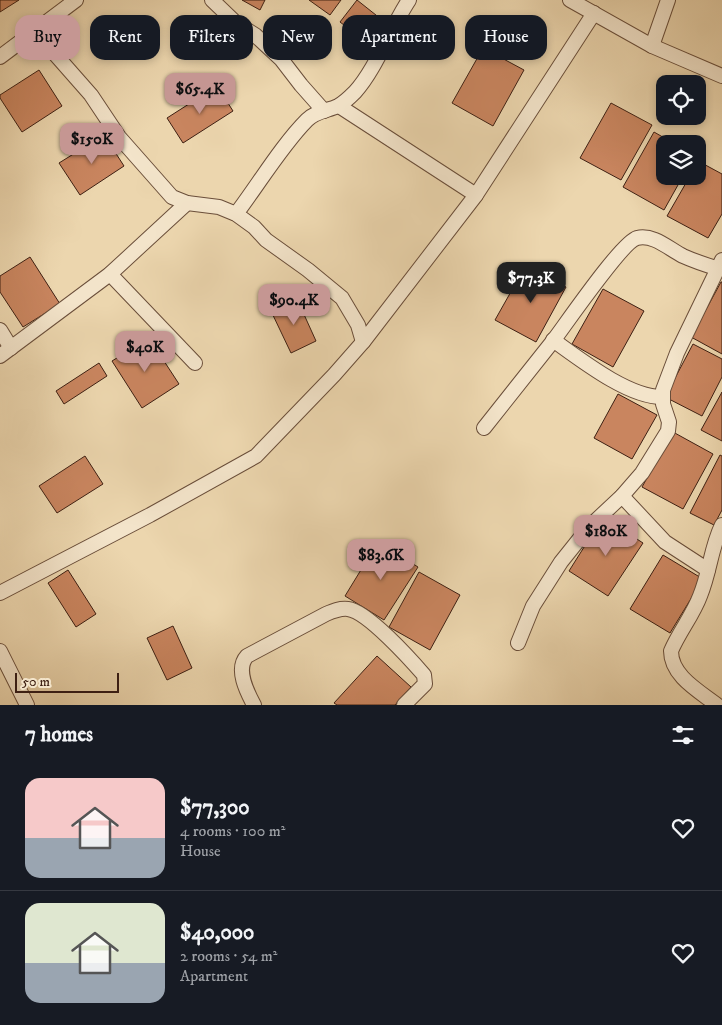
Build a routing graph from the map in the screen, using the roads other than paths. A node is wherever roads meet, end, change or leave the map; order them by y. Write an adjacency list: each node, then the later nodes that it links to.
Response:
1 (76, 0): 7 (street)
2 (212, 0): 14 (street)
3 (409, 0): 13 (street)
4 (570, 0): 6 (street)
5 (668, 0): 9 (street)
6 (594, 13): 9 (street); 15 (street)
7 (56, 15)
8 (15, 44): 10 (street)
9 (652, 46): 12 (street)
10 (0, 56)
11 (60, 60): 16 (street)
12 (722, 76)
13 (339, 106): 14 (street); 15 (street)
14 (324, 111): 17 (street)
15 (476, 195): 22 (street)
16 (187, 204): 17 (street); 19 (street)
17 (236, 214): 22 (street)
18 (720, 264): 21 (street); 25 (street)
19 (110, 274): 23 (street); 24 (street)
20 (0, 330): 23 (street)
21 (553, 340): 25 (street); 26 (street)
22 (363, 342): 30 (street)
23 (6, 352)
24 (195, 363)
25 (662, 397): 27 (street)
26 (484, 428)
27 (622, 496): 29 (street); 31 (street)
28 (722, 525): 29 (street)
29 (708, 570): 36 (street)
30 (0, 593)
31 (518, 643)
32 (0, 652): 33 (street)
33 (27, 705)
34 (254, 705): 35 (street)
35 (404, 705)
36 (717, 705)

